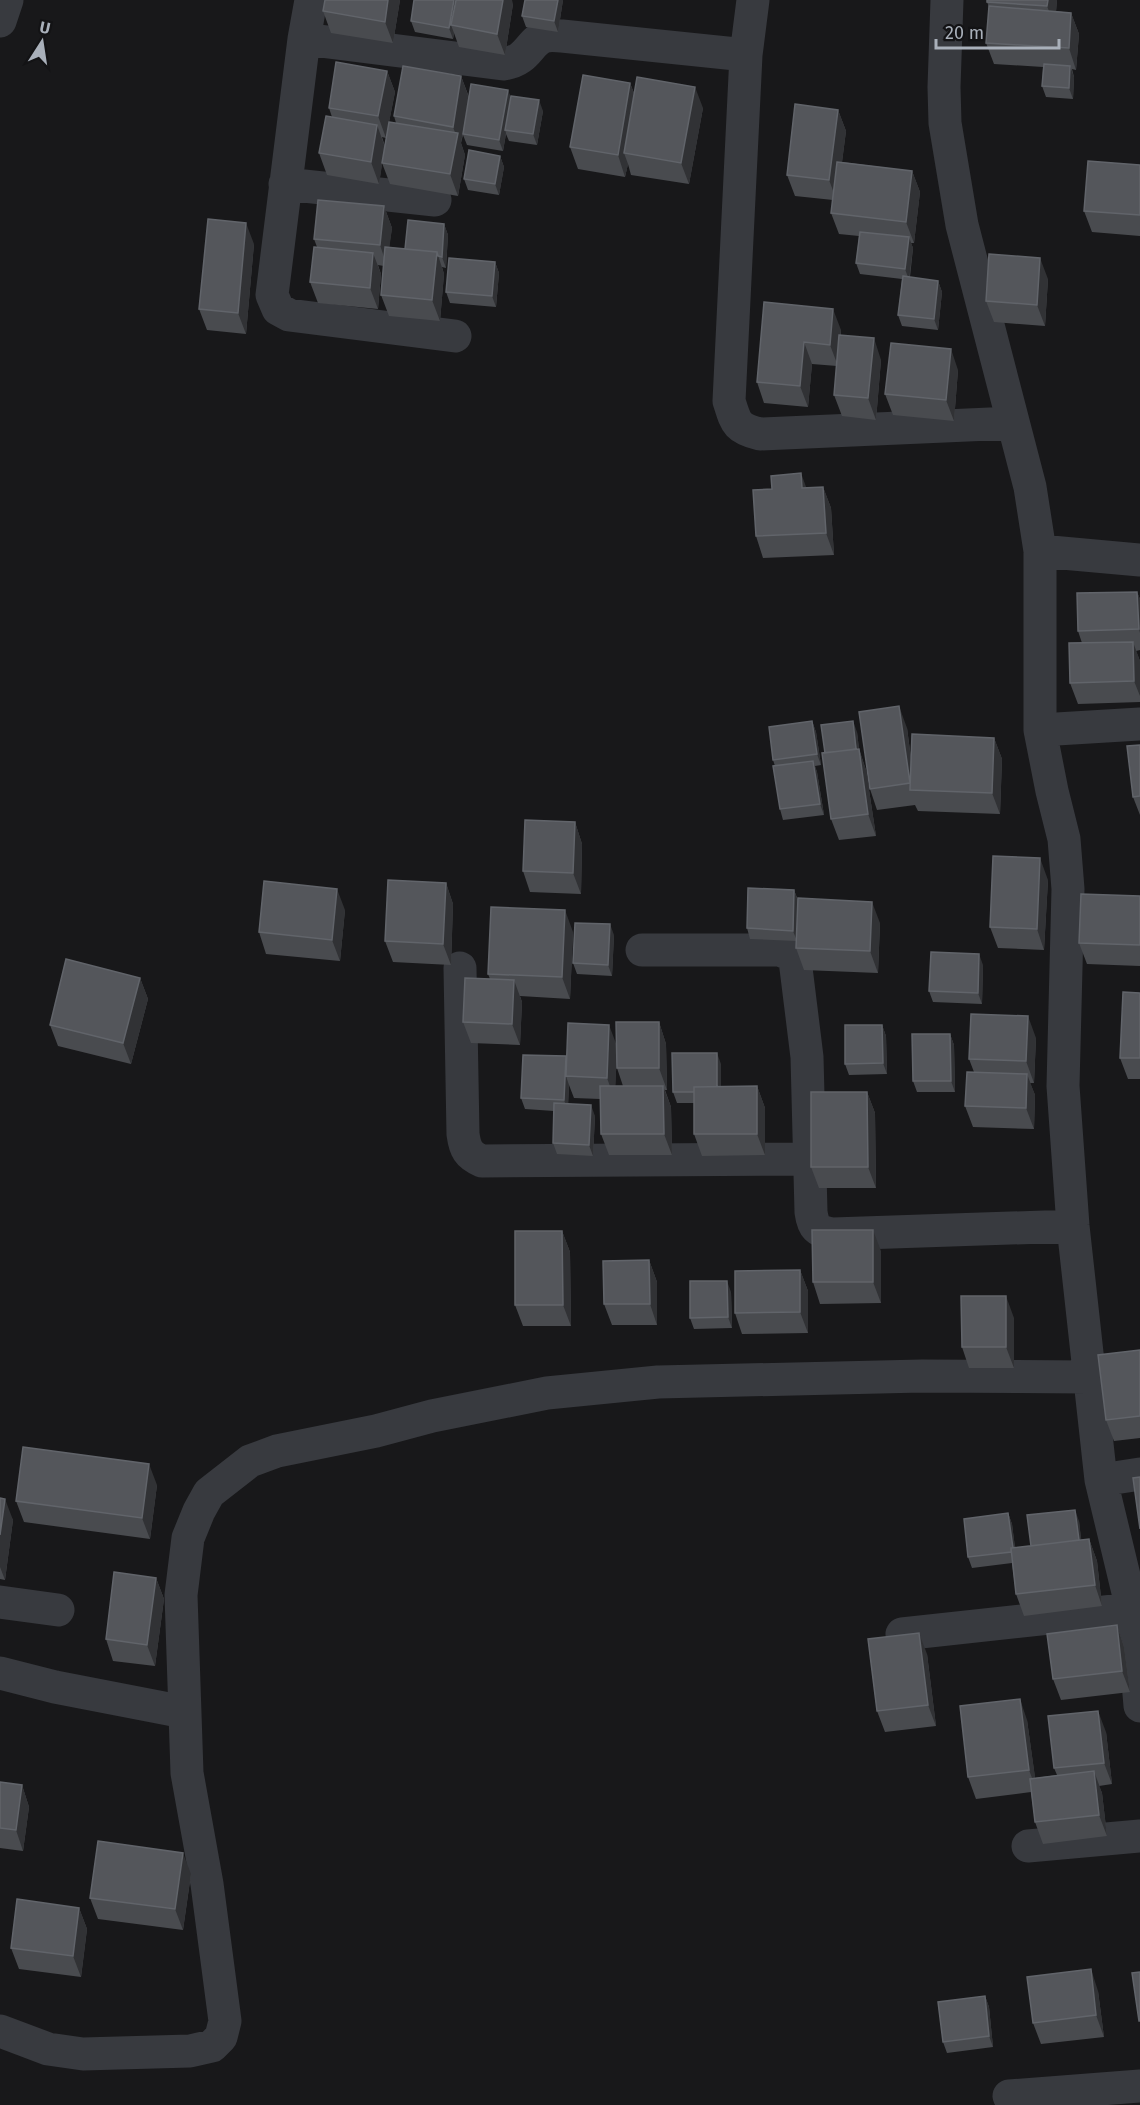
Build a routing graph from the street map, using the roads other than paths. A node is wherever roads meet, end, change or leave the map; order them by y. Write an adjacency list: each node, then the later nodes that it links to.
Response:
1 (7, 0): 5 (street)
2 (311, 0): 6 (street)
3 (753, 0): 7 (street)
4 (947, 0): 11 (street)
5 (0, 21)
6 (304, 39): 7 (street); 8 (street)
7 (746, 54): 11 (street)
8 (285, 184): 9 (street); 10 (street)
9 (435, 200)
10 (455, 336)
11 (1013, 423): 12 (street)
12 (1040, 551): 13 (street); 15 (street)
13 (1140, 560)
14 (1140, 724): 15 (street)
15 (1041, 730): 19 (street)
16 (642, 950): 18 (street)
17 (460, 968): 18 (street)
18 (809, 1159): 19 (street)
19 (1073, 1226): 20 (street)
20 (1088, 1377): 22 (street); 29 (street)
21 (1140, 1474): 22 (street)
22 (1101, 1480): 24 (street)
23 (0, 1602): 25 (street)
24 (1132, 1609): 26 (street); 28 (street)
25 (58, 1610)
26 (902, 1634)
27 (0, 1673): 29 (street)
28 (1140, 1706)
29 (184, 1712): 32 (street)
30 (1140, 1836): 31 (street)
31 (1028, 1846)
32 (0, 2031)
33 (1140, 2086): 34 (street)
34 (1009, 2096)

